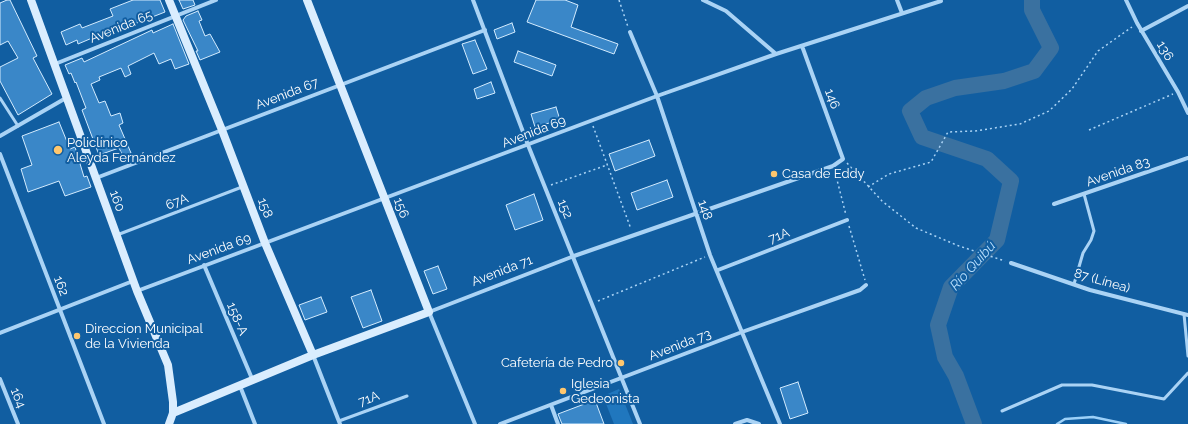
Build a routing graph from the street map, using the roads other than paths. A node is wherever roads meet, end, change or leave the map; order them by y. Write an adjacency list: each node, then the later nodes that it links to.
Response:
1 (31, 0): 18 (main road, 160)
2 (169, 0): 12 (main road, 158)
3 (216, 0): 12 (street, Avenida 65)
4 (307, 0): 19 (main road, 156)
5 (473, 0): 13 (street, 152)
6 (703, 0): 17 (street)
7 (897, 0): 11 (street)
8 (1126, 0): 14 (street, 136)
9 (941, 1): 11 (street, Avenida 69)
10 (1188, 6): 14 (street)
11 (902, 13): 16 (street, Avenida 69)
12 (175, 16): 18 (street, Avenida 65); 25 (main road, 158)
13 (485, 30): 19 (street, Avenida 67); 27 (street, 152)
14 (1141, 31): 23 (street, 136)
15 (630, 32): 20 (street, 148)
16 (802, 46): 17 (street, Avenida 69); 30 (street, 146)
17 (776, 54): 20 (street, Avenida 69)
18 (55, 64): 22 (main road, 160)
19 (340, 85): 25 (street, Avenida 67); 34 (main road, 156)
20 (656, 96): 27 (street, Avenida 69); 36 (street, 148)
21 (0, 98): 24 (lane)
22 (66, 98): 24 (street); 31 (main road, 160)
23 (1188, 112)
24 (18, 126): 26 (street)
25 (222, 130): 31 (street, Avenida 67); 32 (main road, 158)
26 (0, 136)
27 (528, 145): 34 (street, Avenida 69); 40 (street, 152)
28 (0, 154): 48 (street, 162)
29 (1188, 158): 33 (street, Avenida 83)
30 (843, 159): 36 (street, Avenida 71)
31 (96, 178): 38 (main road, 160)
32 (244, 186): 38 (lane, 67A); 39 (main road, 158)
33 (1084, 194): 35 (street, Avenida 83); 45 (lane)
34 (384, 198): 39 (street, Avenida 69); 49 (main road, 156)
35 (1054, 204)
36 (695, 213): 40 (street, Avenida 71); 43 (street, 148)
37 (847, 220): 43 (street, 71A)
38 (117, 235): 44 (main road, 160)
39 (265, 243): 42 (street, Avenida 69); 53 (main road, 158)
40 (574, 256): 49 (street, Avenida 71); 56 (street, 152)
41 (1011, 263): 45 (street, 87 (Línea))
42 (204, 265): 47 (street, Avenida 69); 58 (street, 158-A)
43 (718, 270): 51 (street, 148)
44 (134, 281): 47 (main road, 160); 48 (street)
45 (1074, 284): 50 (street, 87 (Línea))
46 (866, 286): 51 (street, Avenida 73)
47 (137, 291): 63 (main road, 160)
48 (60, 310): 52 (street); 66 (street, 162)
49 (429, 312): 53 (main road, Avenida 71); 69 (street, 156)
50 (1186, 315): 54 (lane)
51 (742, 332): 56 (street, Avenida 73); 75 (street, 148)
52 (0, 333)
53 (313, 355): 58 (main road, Avenida 71); 64 (street, 158)
54 (1188, 356)
55 (1188, 373): 62 (lane)
56 (621, 378): 61 (street, Avenida 73); 72 (street, 152)
57 (0, 379): 65 (street, 164)
58 (252, 381): 59 (main road, Avenida 71)
59 (240, 386): 63 (main road, Avenida 71); 68 (street)
60 (407, 396): 64 (lane, 71A)
61 (551, 405): 70 (street, Avenida 73); 71 (street)
62 (1002, 411)
63 (173, 412): 67 (main road)
64 (339, 422)
65 (18, 424)
66 (104, 424)
67 (169, 424)
68 (255, 424)
69 (475, 424)
70 (500, 424)
71 (558, 424)
72 (640, 424)
73 (735, 424): 74 (street)
74 (760, 424)
75 (780, 424)

